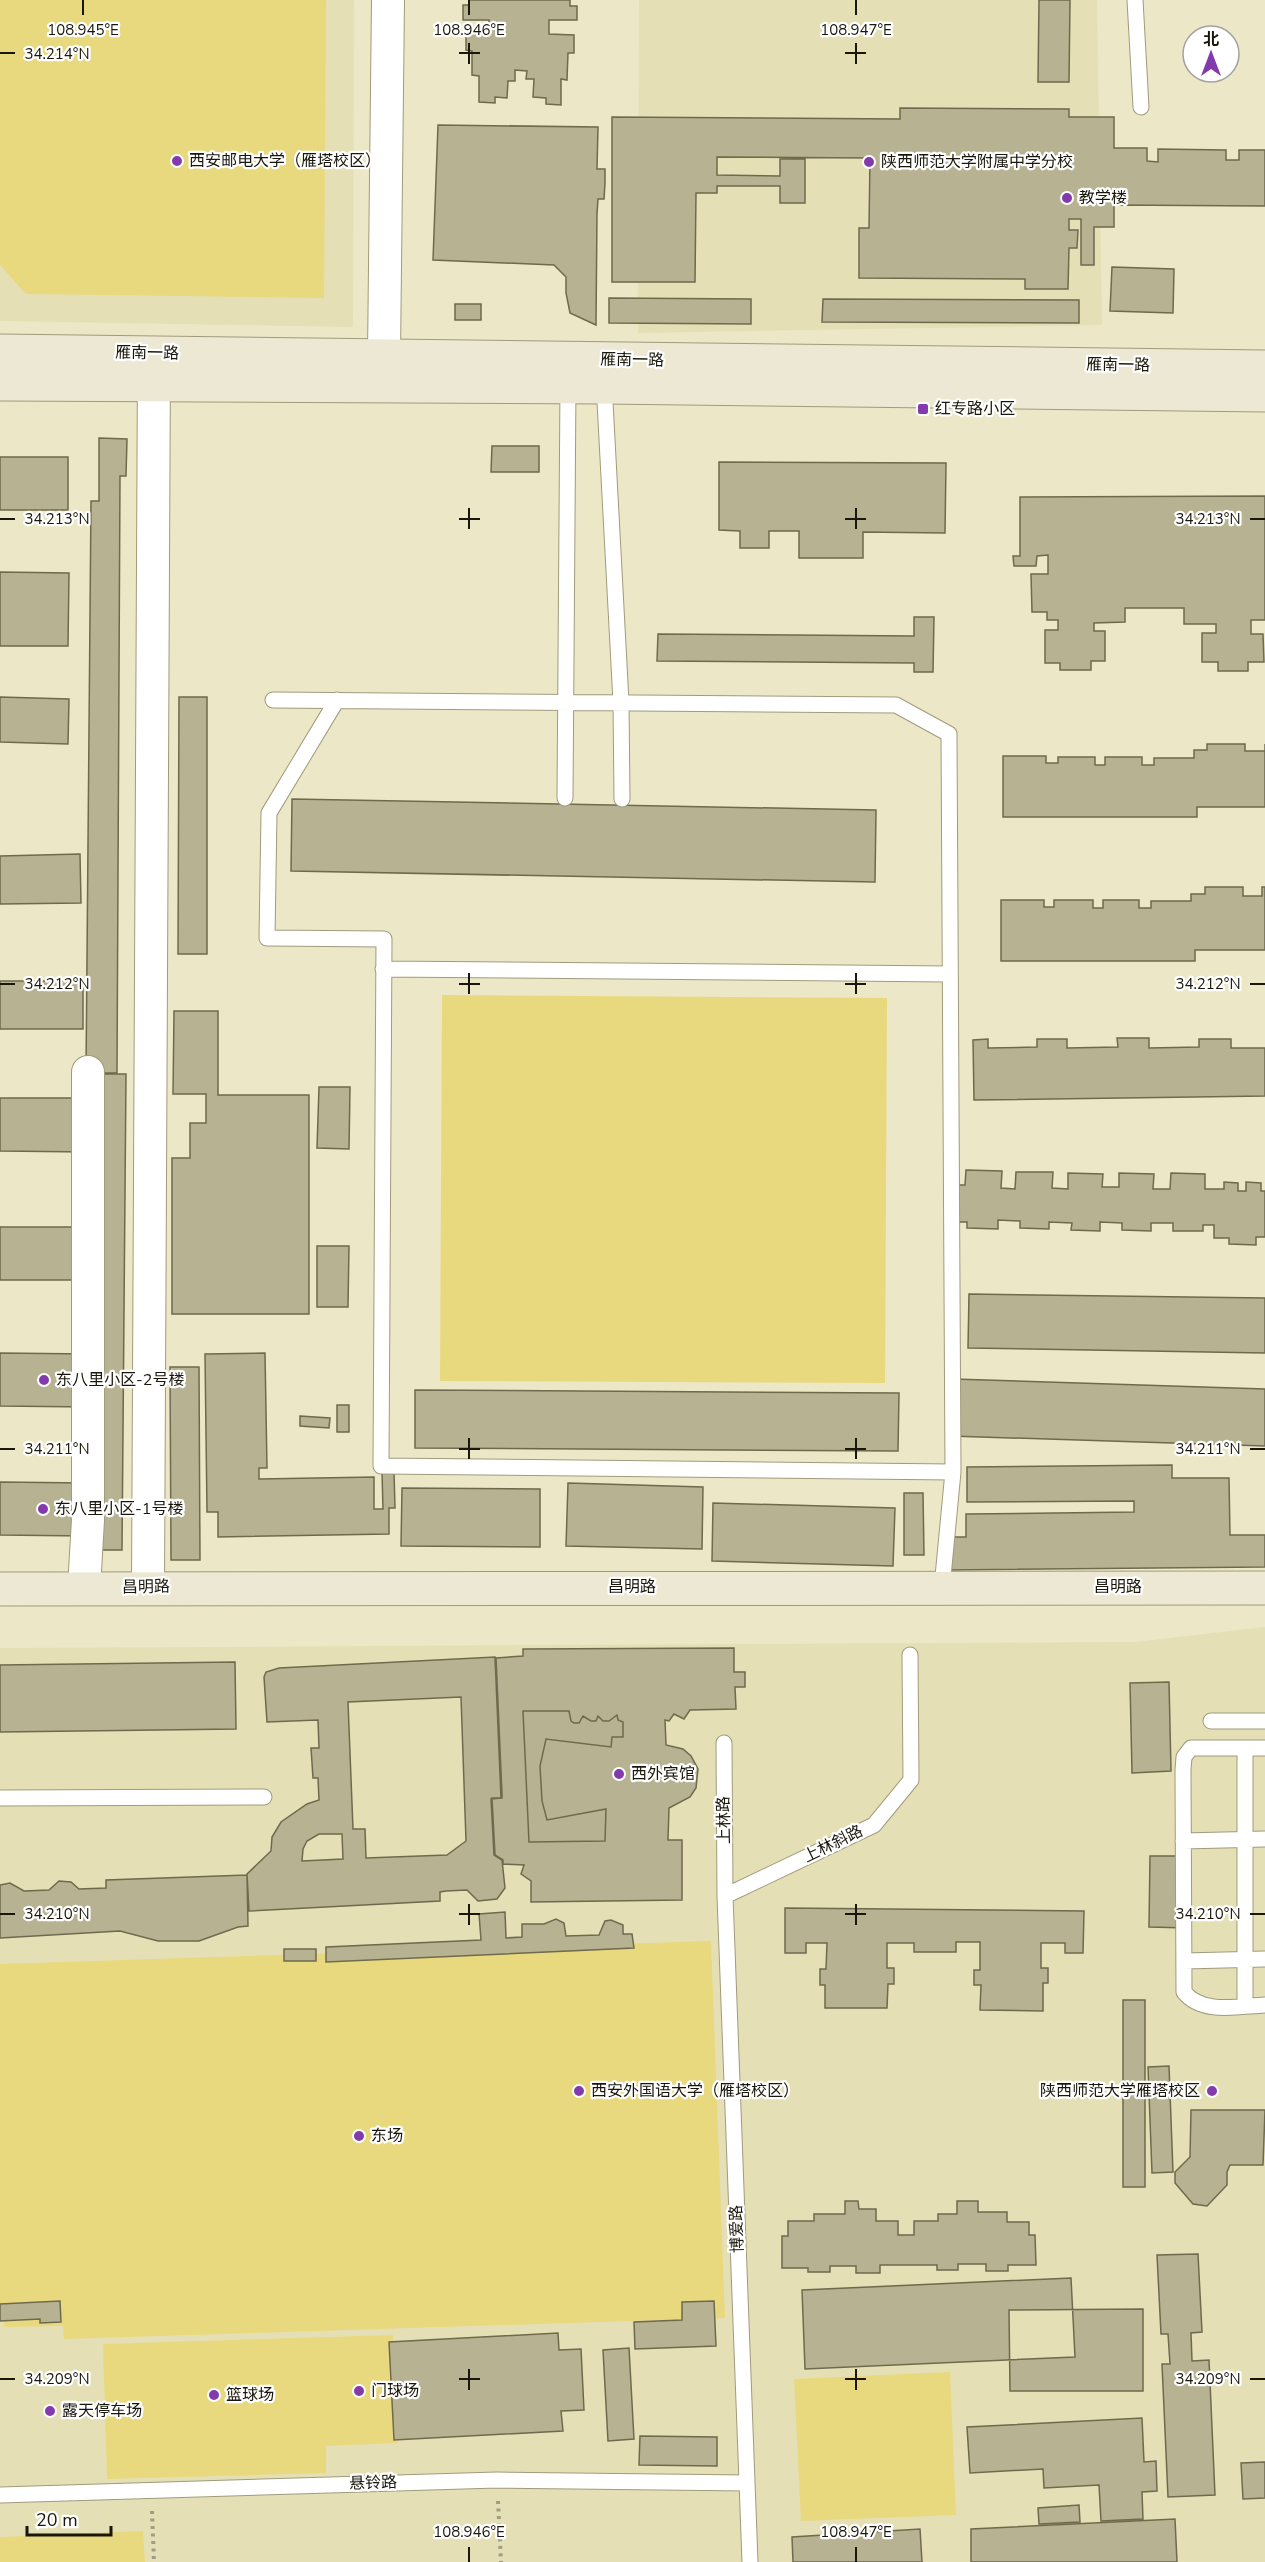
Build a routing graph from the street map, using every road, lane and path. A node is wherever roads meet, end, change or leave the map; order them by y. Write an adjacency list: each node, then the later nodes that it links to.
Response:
1 (388, 0): 6 (street)
2 (1135, 0): 3 (lane)
3 (1141, 107)
4 (0, 351): 5 (main road, 雁南一路)
5 (154, 353): 6 (main road, 雁南一路); 11 (street)
6 (384, 356): 8 (main road, 雁南一路)
7 (1265, 367): 9 (main road, 雁南一路)
8 (567, 373): 9 (main road, 雁南一路); 11 (main road, 雁南一路); 16 (lane)
9 (603, 373): 12 (main road, 雁南一路); 15 (lane)
10 (0, 384): 11 (main road, 雁南一路)
11 (152, 385): 23 (street)
12 (1265, 395)
13 (273, 700): 14 (lane)
14 (337, 700): 16 (lane); 19 (lane)
15 (621, 702): 16 (lane); 18 (lane); 20 (lane)
16 (565, 703): 17 (lane)
17 (565, 798)
18 (622, 799)
19 (383, 969): 20 (lane); 22 (lane)
20 (951, 974): 22 (lane)
21 (88, 1072): 26 (street)
22 (953, 1472): 24 (lane)
23 (148, 1587): 24 (main road, 昌明路); 26 (main road, 昌明路)
24 (942, 1587): 25 (main road, 昌明路)
25 (1265, 1587)
26 (84, 1588): 27 (main road, 昌明路)
27 (0, 1589)
28 (910, 1655): 39 (lane, 上林斜路)
29 (1211, 1721): 30 (lane)
30 (1265, 1721)
31 (724, 1743): 39 (lane, 上林路)
32 (1245, 1748): 33 (lane); 37 (lane); 38 (lane)
33 (1265, 1748)
34 (264, 1797): 35 (lane)
35 (0, 1798)
36 (1265, 1839): 38 (lane)
37 (1184, 1840): 38 (lane); 42 (lane)
38 (1246, 1840): 40 (lane)
39 (725, 1896): 46 (lane, 博爱路)
40 (1244, 1959): 41 (lane); 42 (lane); 44 (lane)
41 (1265, 1959)
42 (1184, 1960): 44 (lane)
43 (1265, 2005): 44 (lane)
44 (1245, 2006)
45 (497, 2480): 46 (lane, 悬铃路); 47 (lane, 悬铃路); 50 (path)
46 (747, 2483): 51 (lane, 博爱路)
47 (151, 2489): 48 (lane, 悬铃路); 49 (path)
48 (0, 2495)
49 (154, 2562)
50 (501, 2562)
51 (750, 2562)

